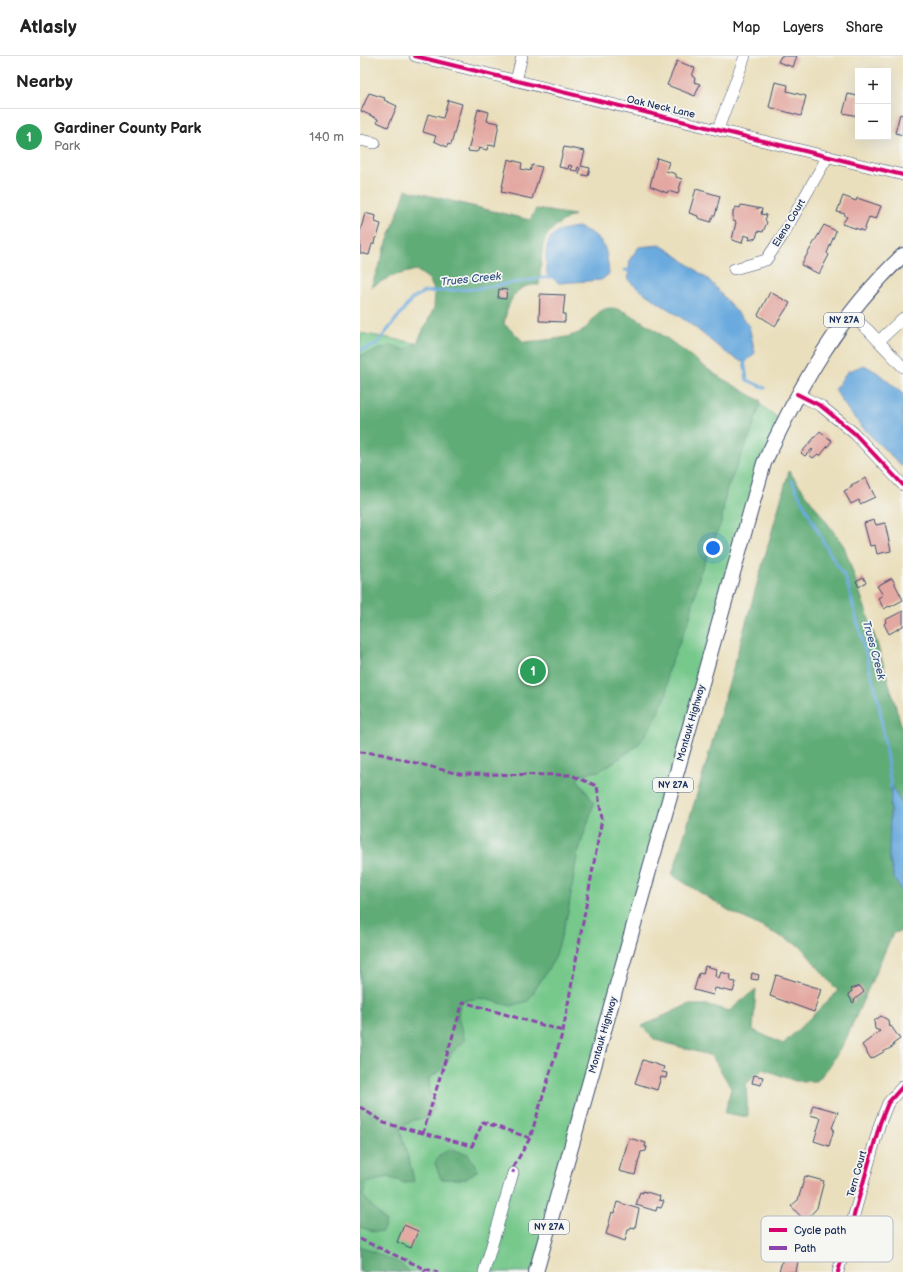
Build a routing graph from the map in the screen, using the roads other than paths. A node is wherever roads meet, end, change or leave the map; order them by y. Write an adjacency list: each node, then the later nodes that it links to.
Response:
1 (415, 56): 4 (street, Oak Neck Lane)
2 (522, 56): 4 (street)
3 (745, 56): 5 (street)
4 (516, 80): 5 (street, Oak Neck Lane)
5 (718, 129): 8 (street, Oak Neck Lane)
6 (360, 140): 7 (street)
7 (375, 143)
8 (828, 156): 9 (street, Oak Neck Lane); 11 (street, Elena Court)
9 (903, 175)
10 (903, 255): 12 (main road, Montauk Highway / NY 27A)
11 (734, 269)
12 (849, 314): 14 (street); 16 (main road, Montauk Highway / NY 27A)
13 (903, 318): 14 (street)
14 (879, 341): 15 (street)
15 (903, 367)
16 (797, 394): 17 (street); 23 (main road, Montauk Highway / NY 27A)
17 (903, 484)
18 (903, 1086): 20 (street, Tern Court)
19 (513, 1173): 22 (street)
20 (854, 1216)
21 (841, 1262): 24 (street, Tern Court)
22 (484, 1272)
23 (536, 1272)
24 (838, 1272)

